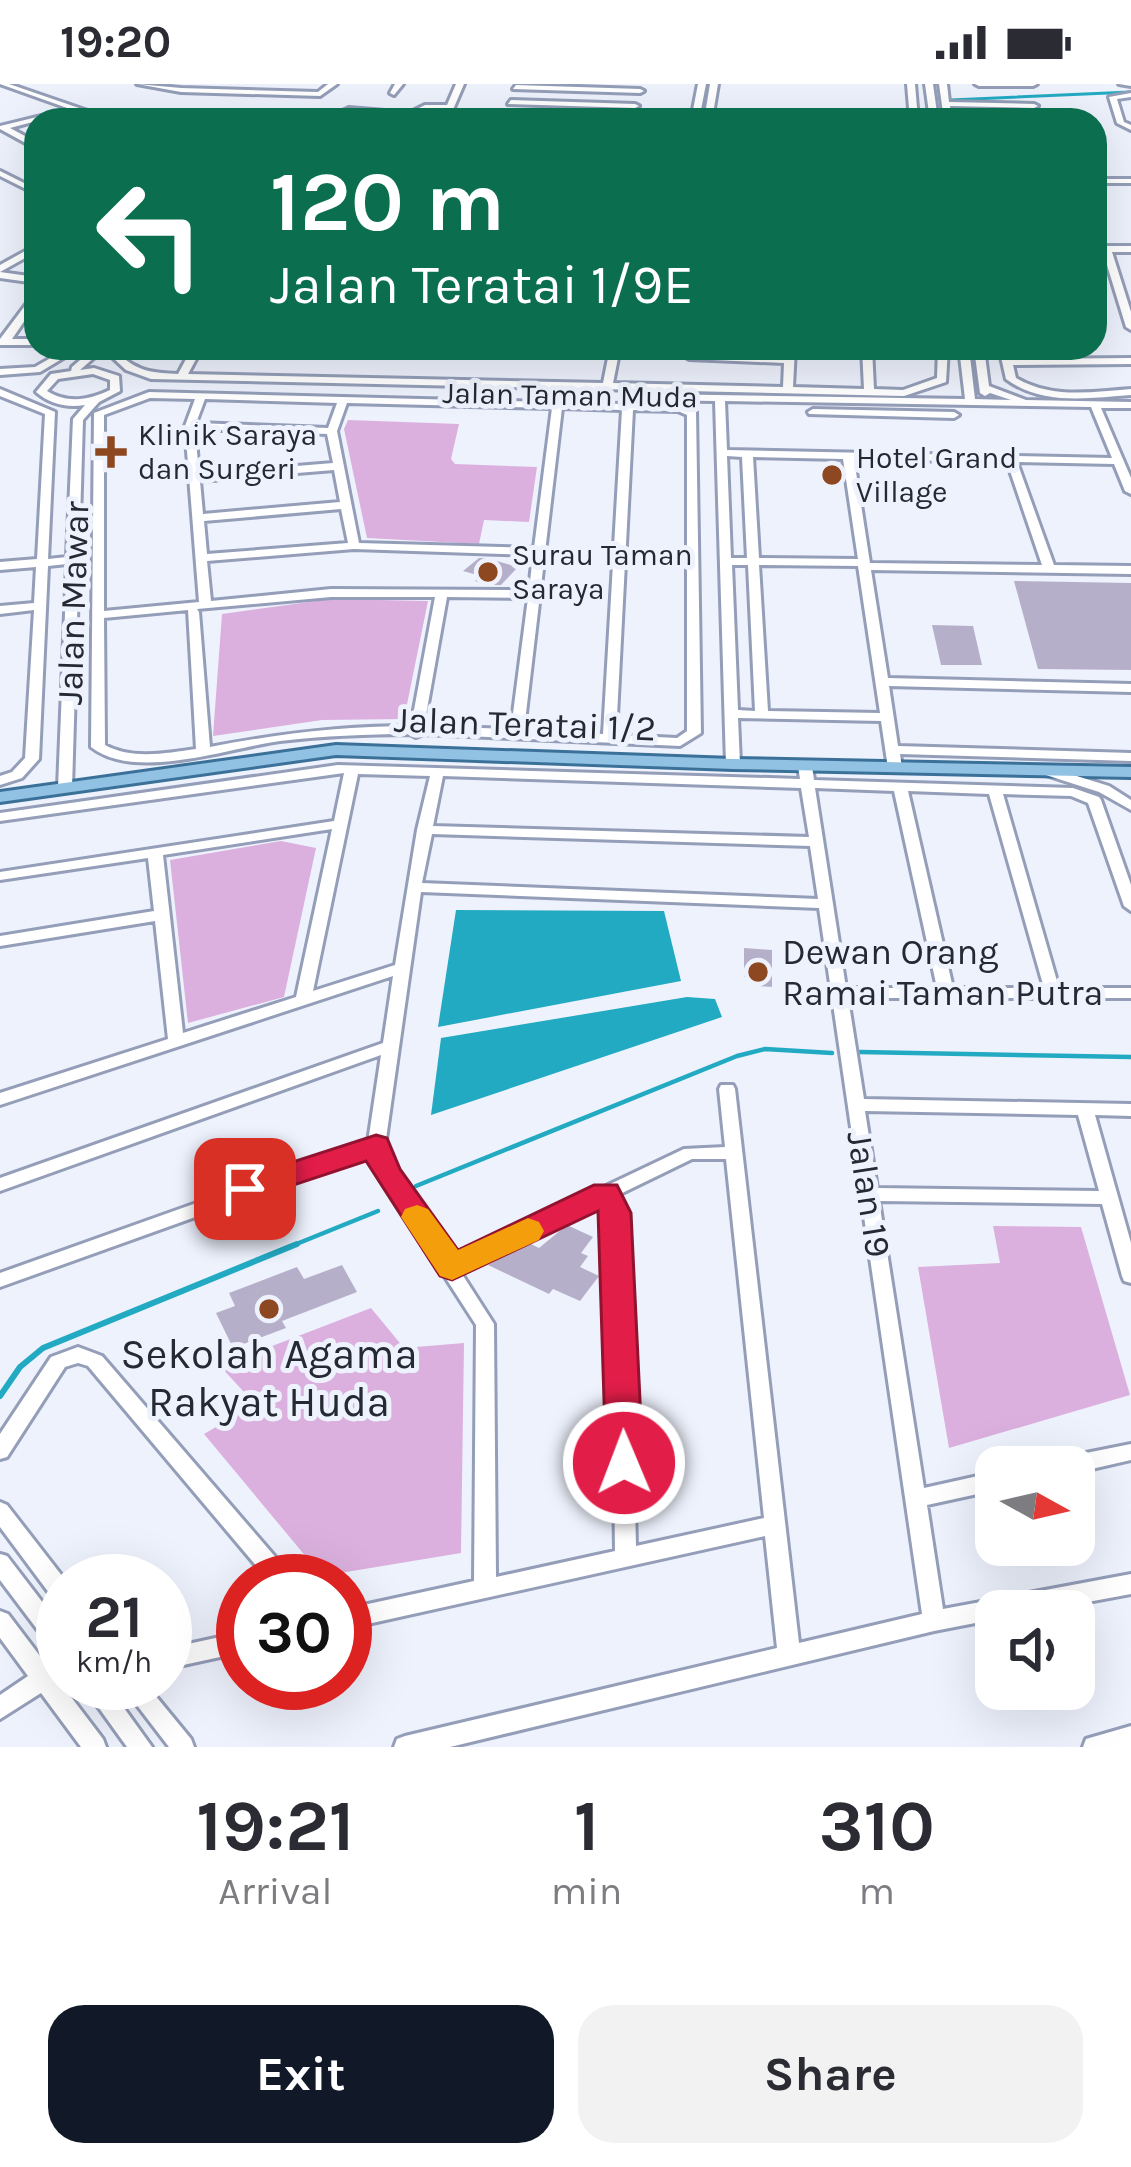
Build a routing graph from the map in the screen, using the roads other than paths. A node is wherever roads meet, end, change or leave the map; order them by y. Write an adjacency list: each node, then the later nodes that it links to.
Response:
1 (26, 84): 13 (street)
2 (141, 84): 10 (street)
3 (334, 84): 10 (street)
4 (943, 84): 15 (street)
5 (979, 84): 8 (street)
6 (1033, 84): 8 (street)
7 (517, 85): 11 (street); 14 (street)
8 (1021, 85)
9 (1, 87): 18 (street); 19 (street)
10 (267, 88)
11 (641, 88): 16 (street)
12 (1131, 95): 24 (street)
13 (87, 102)
14 (511, 102): 16 (street); 20 (street)
15 (954, 105): 17 (street); 21 (street); 22 (street)
16 (635, 106)
17 (1034, 106)
18 (55, 108)
19 (70, 108)
20 (509, 108)
21 (953, 108)
22 (956, 108)
23 (24, 123): 25 (street)
24 (1131, 128)
25 (12, 133): 26 (street); 27 (street)
26 (0, 136)
27 (24, 139)
28 (1107, 265): 31 (street)
29 (0, 312): 30 (street)
30 (23, 313): 32 (street)
31 (1131, 327)
32 (3, 342)
33 (60, 360): 49 (street)
34 (86, 360): 50 (street)
35 (102, 360): 51 (street)
36 (120, 360): 53 (street)
37 (191, 360): 53 (street)
38 (535, 360): 55 (street)
39 (613, 360): 56 (street)
40 (688, 360): 64 (street)
41 (790, 360): 59 (street)
42 (868, 360): 62 (street)
43 (944, 360): 62 (street)
44 (965, 360): 60 (street)
45 (980, 360): 58 (street)
46 (1131, 361): 48 (street)
47 (1007, 362): 48 (street); 63 (street)
48 (1074, 362)
49 (0, 372)
50 (68, 372): 51 (street, Jalan Taman Muda); 52 (street)
51 (110, 375): 57 (street, Jalan Taman Muda); 65 (street)
52 (55, 376): 54 (street); 70 (street)
53 (182, 377): 55 (street)
54 (0, 382): 70 (street)
55 (528, 383): 56 (street)
56 (608, 385): 64 (street)
57 (154, 386): 65 (street, Jalan Taman Muda); 69 (street, Jalan Taman Muda)
58 (984, 388): 73 (street); 77 (street)
59 (788, 389): 62 (street); 64 (street)
60 (969, 389): 71 (street); 72 (street)
61 (0, 392): 70 (street)
62 (869, 392)
63 (1131, 392)
64 (684, 393): 67 (street, Jalan Taman Muda); 69 (street, Jalan Taman Muda)
65 (109, 395): 76 (street, Jalan Taman Muda)
66 (201, 397): 68 (street); 76 (street); 81 (street)
67 (720, 399): 71 (street, Jalan Taman Muda); 83 (street)
68 (343, 400): 75 (street); 82 (street)
69 (628, 402): 75 (street); 118 (street); 118 (street)
70 (49, 403): 76 (street); 80 (street); 99 (street)
71 (919, 403): 72 (street, Jalan Taman Muda)
72 (971, 404): 73 (street, Jalan Taman Muda)
73 (987, 405): 77 (street, Jalan Taman Muda)
74 (1131, 405): 79 (street)
75 (557, 406): 94 (street)
76 (97, 407): 80 (street); 109 (street)
77 (1061, 407): 79 (street)
78 (813, 412): 79 (street)
79 (1098, 412): 87 (street)
80 (78, 418): 96 (street, Jalan Mawar)
81 (190, 426): 82 (street); 89 (street)
82 (332, 430): 88 (street)
83 (722, 453): 84 (street); 97 (street)
84 (747, 454): 85 (street); 98 (street)
85 (848, 455): 86 (street); 100 (street)
86 (1011, 459): 87 (street); 102 (street)
87 (1119, 461): 90 (street)
88 (338, 466): 89 (street); 91 (street)
89 (194, 478): 92 (street)
90 (1131, 491)
91 (347, 505): 92 (street); 93 (street)
92 (198, 518): 95 (street)
93 (354, 546): 94 (street); 95 (street)
94 (539, 552): 105 (street)
95 (201, 558): 107 (street)
96 (74, 560): 99 (street); 110 (street, Jalan Mawar)
97 (726, 561): 98 (street); 113 (street)
98 (753, 561): 100 (street); 114 (street)
99 (41, 563): 101 (street); 106 (street)
100 (864, 565): 102 (street); 111 (street)
101 (0, 566)
102 (1049, 569): 103 (street)
103 (1131, 570)
104 (442, 593): 105 (street); 107 (street); 116 (street)
105 (534, 594): 117 (street)
106 (39, 606): 108 (street); 130 (street)
107 (199, 608): 109 (street); 120 (street)
108 (0, 610)
109 (97, 619): 110 (street); 120 (street)
110 (71, 626): 131 (street, Jalan Mawar)
111 (881, 682): 112 (street); 115 (street)
112 (1131, 688)
113 (732, 714): 114 (street); 122 (street)
114 (762, 714): 115 (street)
115 (887, 718): 124 (street)
116 (416, 733): 117 (street); 119 (street)
117 (518, 736): 118 (street)
118 (609, 740)
119 (336, 742): 120 (street); 121 (main road, Jalan Teratai 1/2); 131 (main road, Jalan Teratai 1/2)
120 (203, 749)
121 (405, 751): 122 (main road, Jalan Teratai 1/2); 125 (street)
122 (733, 764): 129 (main road, Jalan Teratai 1/2)
123 (352, 769): 125 (street, Jalan Teratai 1/2); 134 (street, Jalan Teratai 1/2); 135 (street)
124 (896, 769): 126 (main road, Jalan Teratai 1/2); 127 (street); 129 (main road, Jalan Teratai 1/2); 132 (street); 147 (street)
125 (400, 771): 128 (street, Jalan Teratai 1/2)
126 (1051, 772): 127 (main road, Jalan Teratai 1/2); 133 (street)
127 (1127, 772): 133 (street)
128 (437, 773): 129 (street, Jalan Teratai 1/2); 136 (street)
129 (807, 776): 137 (street, Jalan 19)
130 (2, 786): 131 (main road, Jalan Teratai 1/2)
131 (64, 788)
132 (995, 790): 142 (street); 148 (street)
133 (1131, 806)
134 (0, 817)
135 (339, 824): 138 (street); 150 (street)
136 (424, 830): 137 (street); 140 (street)
137 (817, 842): 141 (street, Jalan 19)
138 (154, 851): 139 (street); 143 (street)
139 (0, 876)
140 (414, 887): 141 (street); 145 (street)
141 (826, 904): 146 (street, Jalan 19)
142 (1131, 906)
143 (160, 915): 144 (street); 151 (street)
144 (0, 940)
145 (401, 968): 150 (street); 152 (street)
146 (839, 993): 147 (street); 155 (street, Jalan 19)
147 (946, 993): 148 (street)
148 (1053, 993): 149 (street)
149 (1131, 993)
150 (304, 997): 151 (street)
151 (176, 1042): 154 (street)
152 (388, 1047): 158 (street); 160 (street)
153 (727, 1089): 159 (street)
154 (0, 1099)
155 (856, 1105): 156 (street); 162 (street, Jalan 19)
156 (1085, 1109): 157 (street); 163 (street)
157 (1131, 1110)
158 (376, 1146): 164 (street); 166 (street)
159 (734, 1154): 161 (street); 173 (street)
160 (0, 1185)
161 (606, 1194): 164 (street); 176 (street)
162 (870, 1194): 163 (street); 171 (street, Jalan 19)
163 (1108, 1198): 165 (street)
164 (452, 1267): 179 (street)
165 (1131, 1276)
166 (0, 1280)
167 (0, 1451): 174 (street)
168 (1131, 1452): 169 (street)
169 (1095, 1460)
170 (975, 1485): 171 (street)
171 (916, 1498): 183 (street, Jalan 19)
172 (0, 1511): 175 (street)
173 (775, 1525): 176 (street); 184 (street)
174 (259, 1554)
175 (36, 1558)
176 (626, 1558): 179 (street)
177 (0, 1564): 180 (street)
178 (1131, 1584): 183 (street)
179 (485, 1588): 181 (street)
180 (36, 1611)
181 (372, 1613)
182 (0, 1621): 185 (street)
183 (934, 1622): 184 (street)
184 (789, 1656): 194 (street)
185 (36, 1669)
186 (36, 1683): 187 (street)
187 (0, 1708)
188 (67, 1710): 191 (street)
189 (112, 1710): 192 (street)
190 (153, 1710): 193 (street)
191 (95, 1747)
192 (140, 1747)
193 (183, 1747)
194 (405, 1747)

